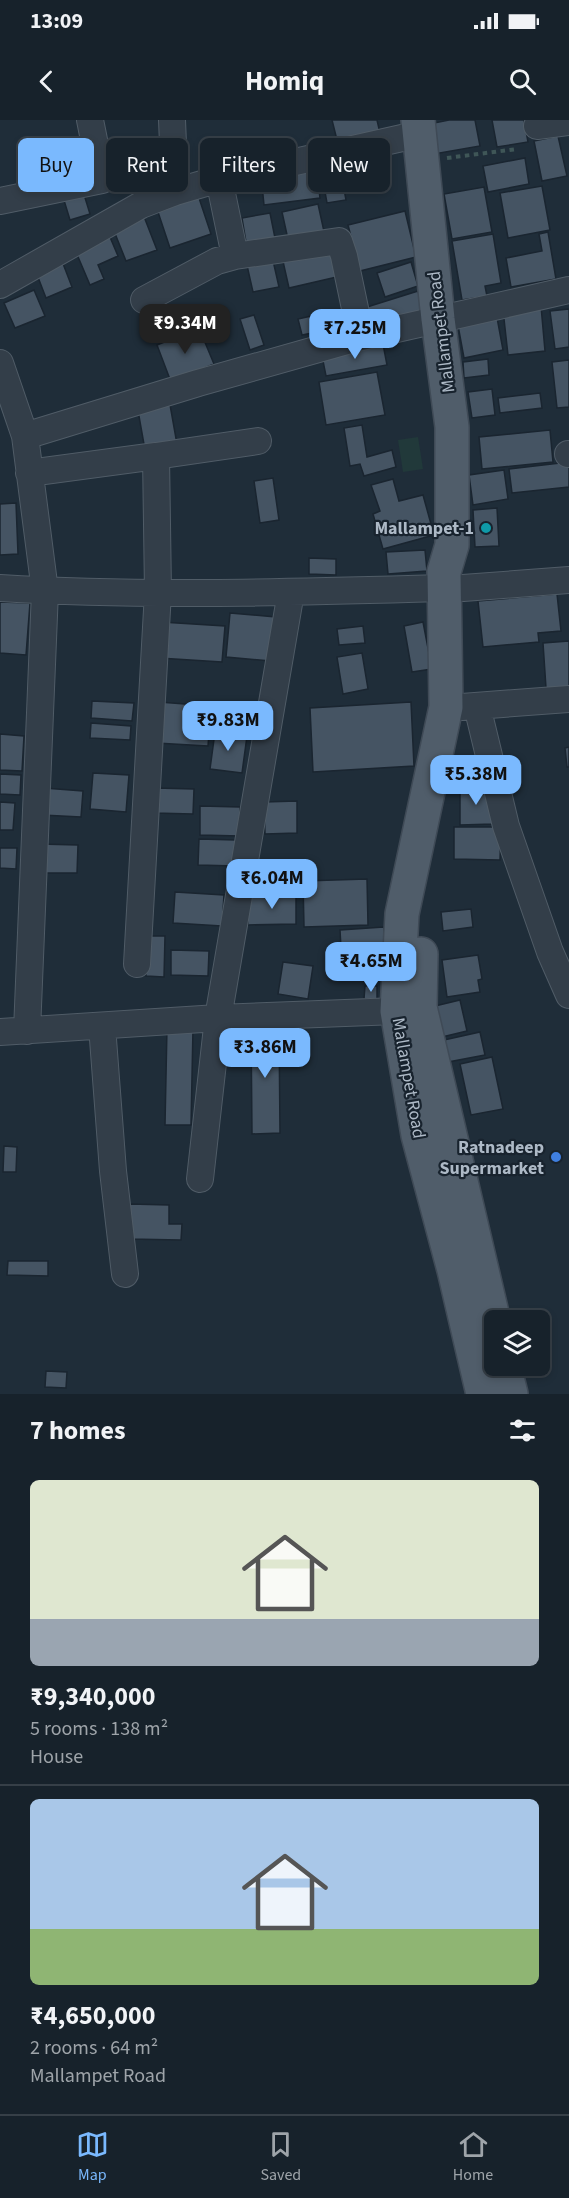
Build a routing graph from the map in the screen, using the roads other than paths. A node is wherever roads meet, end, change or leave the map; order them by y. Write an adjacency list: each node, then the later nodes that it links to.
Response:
1 (90, 120): 10 (street)
2 (171, 120): 5 (street)
3 (569, 122): 4 (street)
4 (537, 126)
5 (172, 138)
6 (420, 138): 7 (street); 15 (main road, Mallampet Road)
7 (296, 163)
8 (175, 192): 12 (street)
9 (222, 192): 11 (street)
10 (0, 201)
11 (235, 255): 14 (street); 16 (street)
12 (0, 285)
13 (569, 290): 15 (street)
14 (144, 300)
15 (438, 319): 16 (street); 24 (main road, Mallampet Road)
16 (361, 337): 18 (street)
17 (0, 363): 18 (street)
18 (25, 436): 21 (street)
19 (258, 441): 20 (street)
20 (156, 456): 21 (street); 26 (street)
21 (29, 473): 25 (street)
22 (569, 580): 24 (street)
23 (0, 588): 25 (street)
24 (454, 588): 27 (street); 29 (main road, Mallampet Road)
25 (45, 591): 26 (street); 35 (street)
26 (158, 592): 27 (street); 30 (street)
27 (291, 592): 33 (street)
28 (569, 699): 29 (street)
29 (463, 707): 31 (street); 32 (main road, Mallampet Road)
30 (136, 964)
31 (569, 995)
32 (408, 1009): 33 (street); 39 (main road, Mallampet Road); 41 (main road, Mallampet Road)
33 (219, 1018): 34 (street); 37 (street)
34 (102, 1026): 35 (street); 38 (street)
35 (27, 1031): 36 (street)
36 (0, 1032)
37 (200, 1179)
38 (125, 1274)
39 (491, 1310)
40 (507, 1376): 42 (main road)
41 (483, 1394)
42 (511, 1394)

